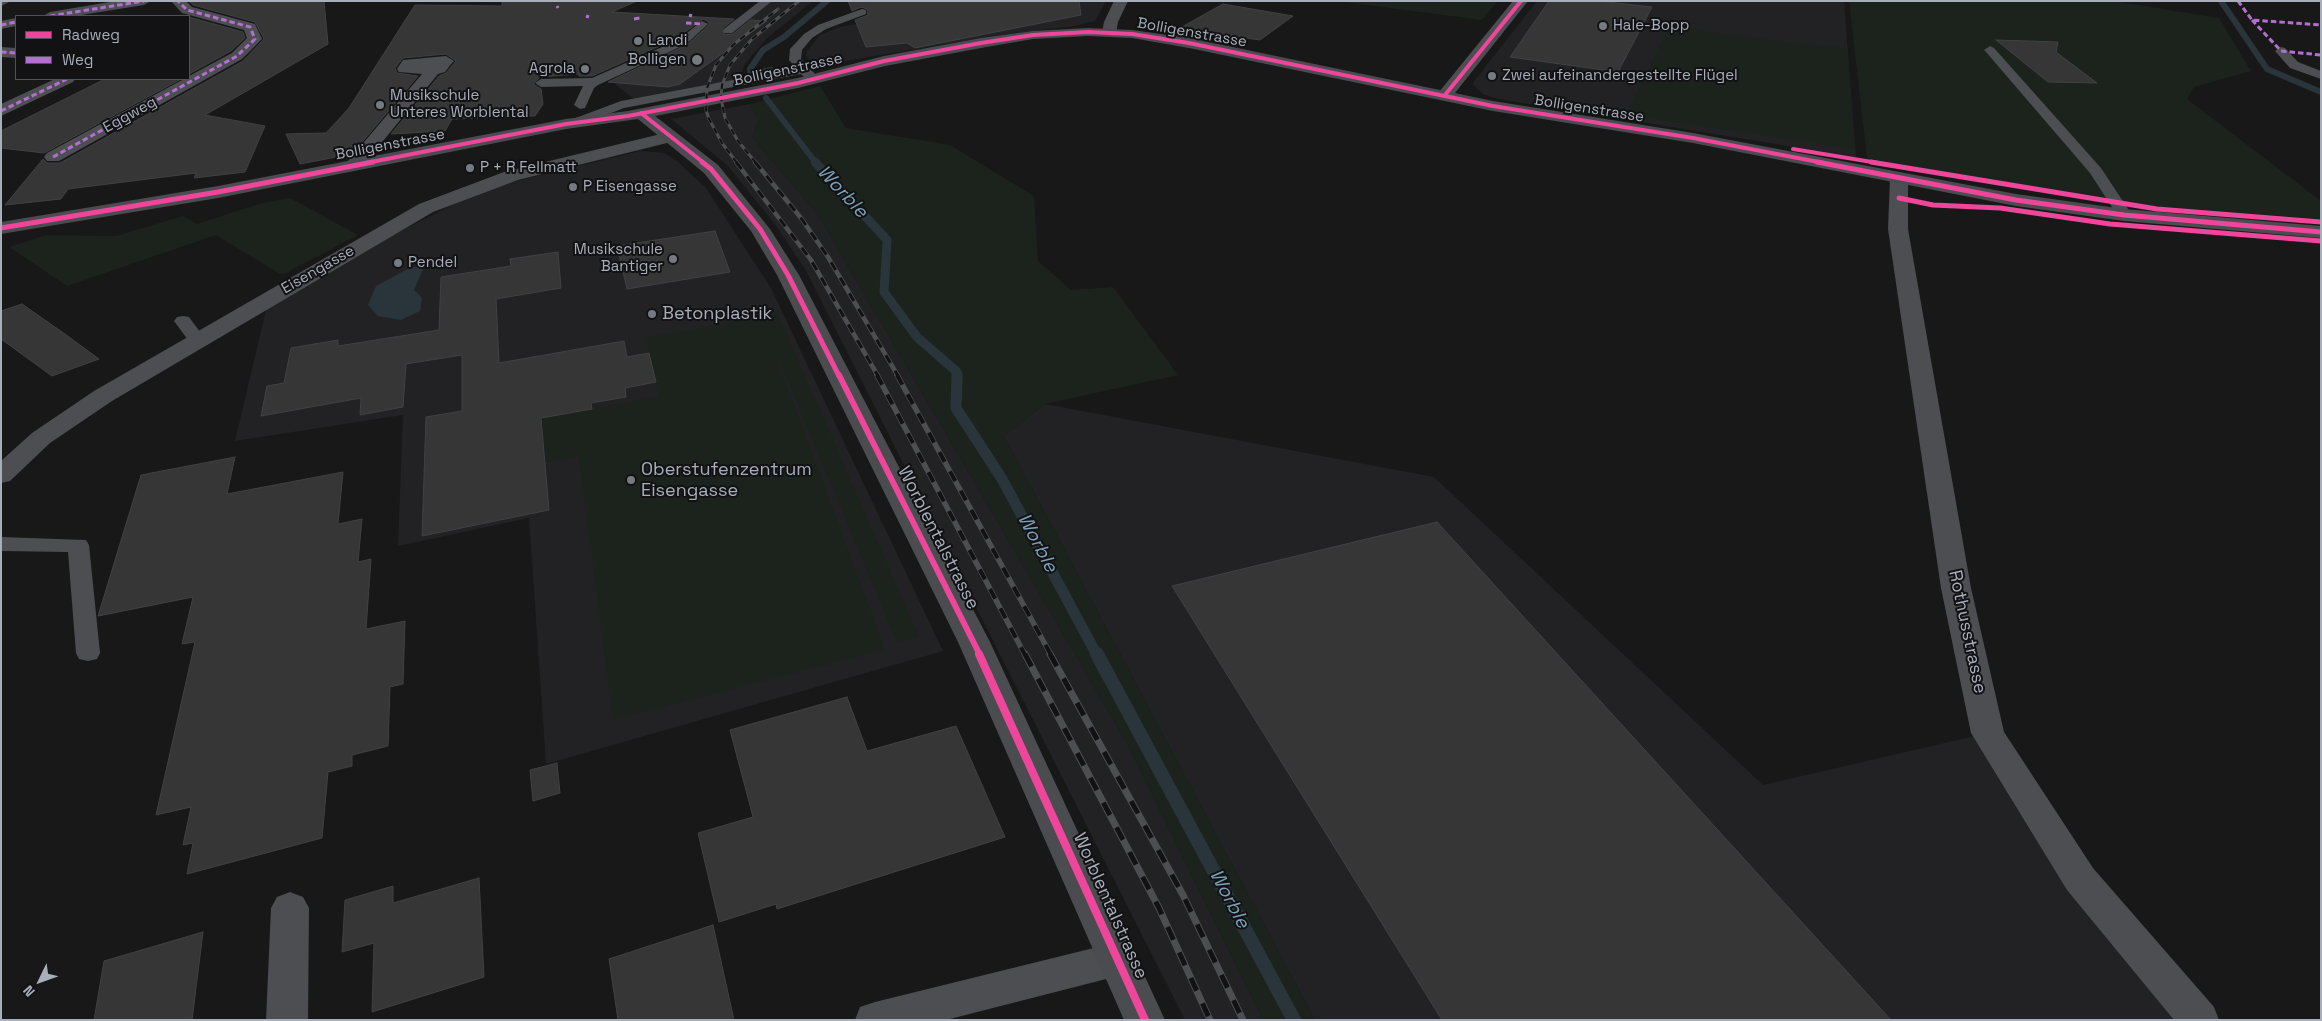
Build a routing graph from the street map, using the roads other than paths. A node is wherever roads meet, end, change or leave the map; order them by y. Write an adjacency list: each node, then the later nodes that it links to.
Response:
1 (144, 1): 7 (street)
2 (178, 1): 28 (street, Eggweg)
3 (767, 1): 11 (lane)
4 (1121, 1): 12 (street)
5 (1521, 1): 23 (street)
6 (862, 12): 18 (lane)
7 (70, 15)
8 (15, 22): 9 (street)
9 (1, 24)
10 (702, 24): 21 (lane)
11 (728, 31)
12 (1110, 33): 18 (main road, Bolligenstrasse); 23 (main road, Bolligenstrasse)
13 (1990, 50): 31 (lane)
14 (2281, 50): 19 (lane)
15 (1, 52): 16 (street)
16 (15, 53)
17 (434, 69): 29 (street)
18 (808, 75): 25 (lane); 26 (main road, Bolligenstrasse)
19 (2321, 75)
20 (65, 80): 24 (street)
21 (594, 82): 22 (lane); 25 (lane)
22 (541, 83)
23 (1445, 96): 30 (main road, Bolligenstrasse)
24 (1, 112)
25 (579, 113): 26 (main road, Bolligenstrasse); 29 (main road, Bolligenstrasse)
26 (641, 113): 27 (main road, Worblentalstrasse)
27 (669, 137): 35 (street, Eisengasse); 40 (main road, Worblentalstrasse)
28 (53, 157)
29 (354, 165): 32 (main road, Bolligenstrasse)
30 (1899, 178): 31 (main road, Bolligenstrasse); 44 (street, Rothusstrasse)
31 (2124, 215): 33 (main road, Bolligenstrasse)
32 (1, 228)
33 (2321, 232)
34 (183, 321): 35 (lane)
35 (198, 340): 36 (street, Eisengasse)
36 (1, 475)
37 (6, 537): 38 (lane)
38 (88, 653)
39 (290, 908): 41 (street)
40 (1118, 959): 42 (street, Worblentalstrasse); 43 (main road, Worblentalstrasse)
41 (287, 1020)
42 (875, 1020)
43 (1145, 1020)
44 (2199, 1020)

